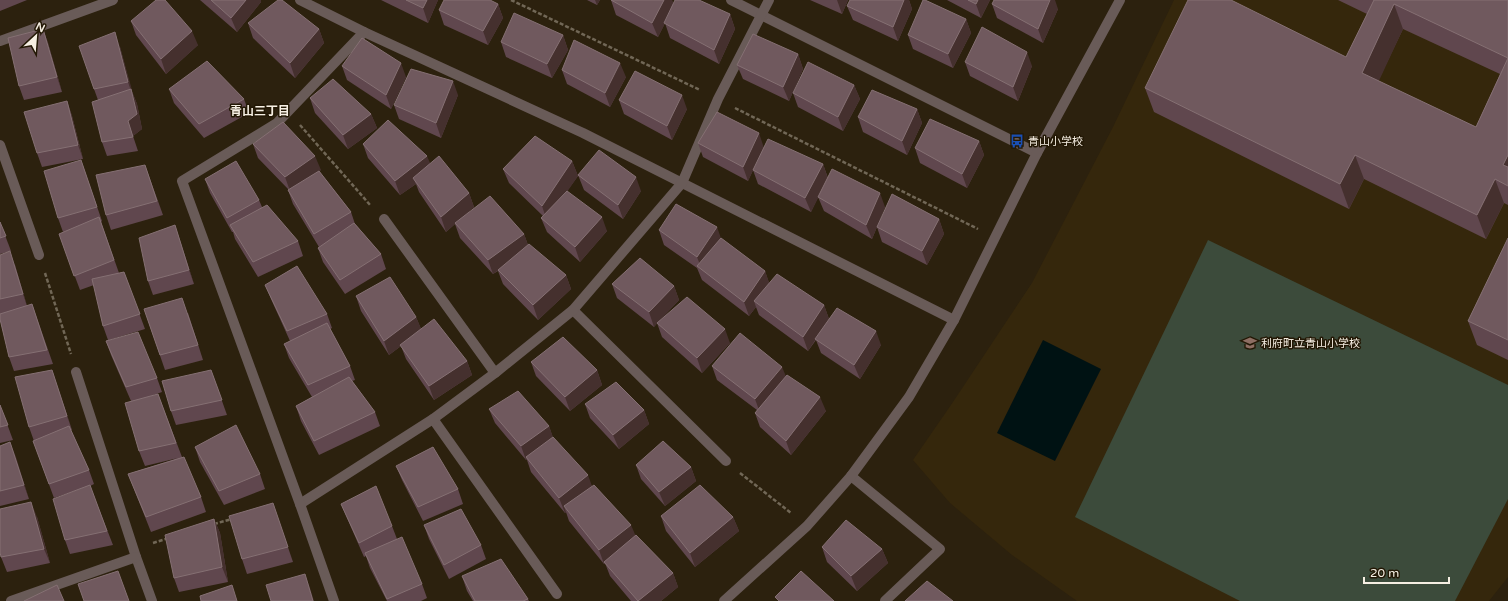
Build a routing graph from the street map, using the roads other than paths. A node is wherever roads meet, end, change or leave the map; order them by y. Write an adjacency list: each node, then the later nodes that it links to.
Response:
1 (113, 0): 8 (street)
2 (300, 0): 7 (street)
3 (731, 0): 6 (street)
4 (769, 0): 6 (street)
5 (1120, 0): 10 (street)
6 (761, 15): 10 (street); 11 (street)
7 (364, 32): 11 (street); 21 (street)
8 (0, 41)
9 (0, 145): 13 (street)
10 (1037, 153): 15 (street)
11 (682, 182): 14 (street); 15 (street)
12 (384, 219): 17 (street)
13 (39, 255)
14 (573, 310): 17 (street); 19 (street)
15 (954, 320): 20 (street)
16 (76, 372): 22 (street)
17 (495, 373): 18 (street)
18 (434, 419): 21 (street); 23 (street)
19 (726, 461)
20 (851, 476): 27 (street); 28 (street)
21 (300, 504): 26 (street)
22 (135, 553): 24 (street); 25 (street)
23 (557, 594)
24 (11, 601)
25 (152, 601)
26 (334, 601)
27 (724, 601)
28 (885, 601)

